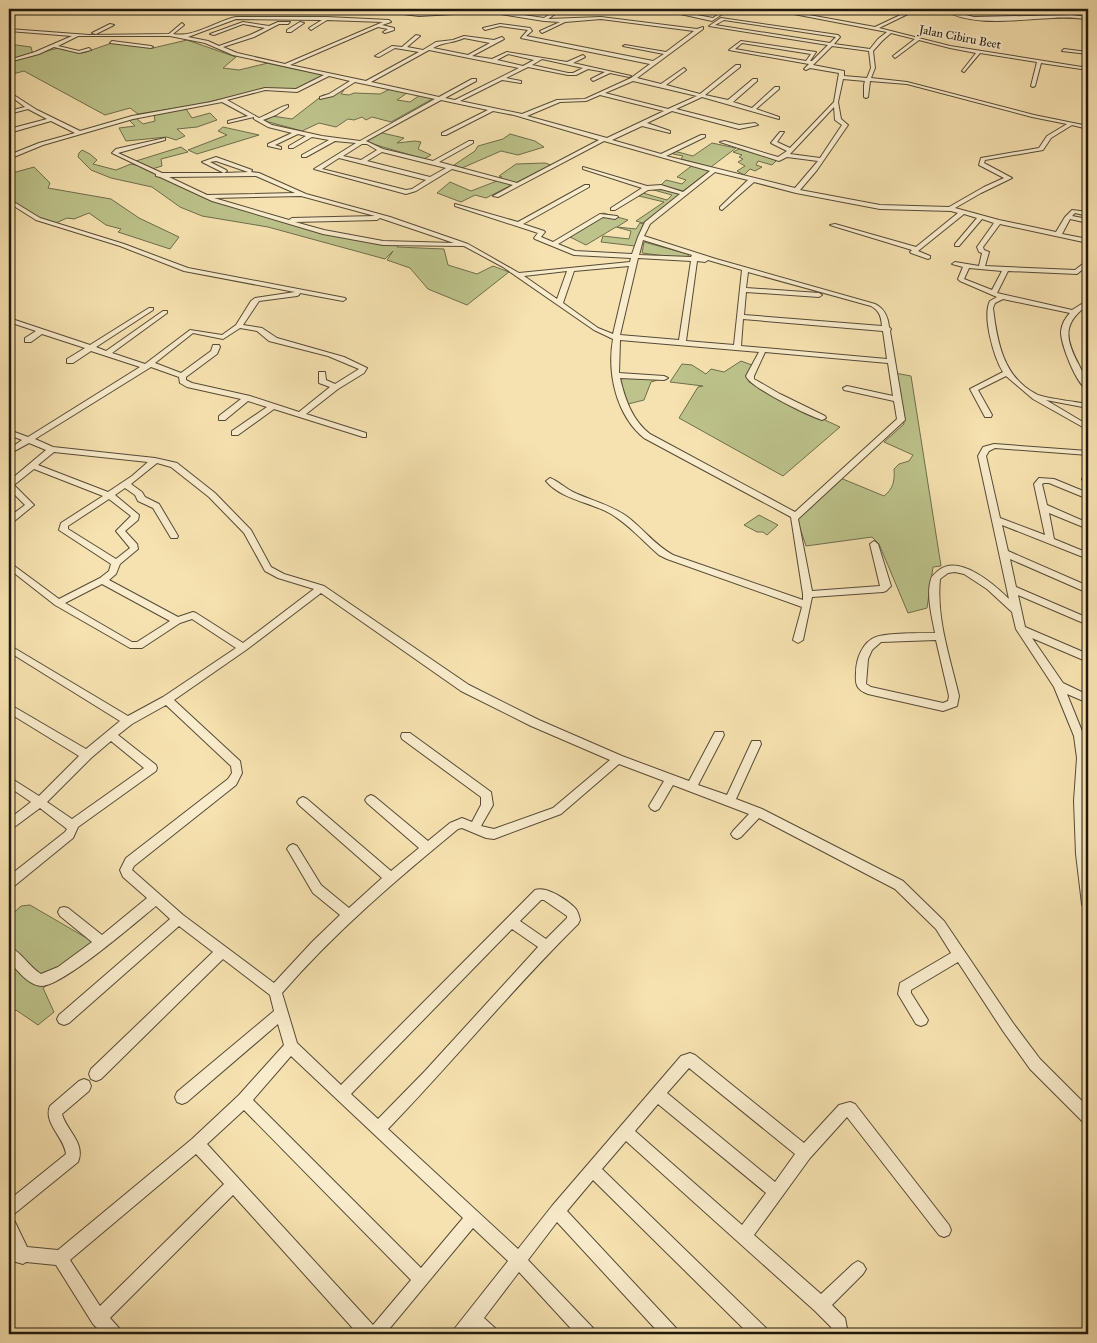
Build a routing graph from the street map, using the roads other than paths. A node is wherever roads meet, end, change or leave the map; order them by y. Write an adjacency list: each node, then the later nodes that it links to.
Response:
1 (366, 9): 14 (street)
2 (560, 9): 21 (street)
3 (660, 9): 18 (street)
4 (728, 9): 18 (street)
5 (770, 9): 6 (street, Jalan Cibiru Beet)
6 (776, 9): 9 (street, Jalan Cibiru Beet)
7 (944, 9): 20 (street)
8 (485, 10): 12 (street); 13 (street); 21 (street)
9 (790, 10): 30 (street, Jalan Cibiru Beet)
10 (911, 11): 30 (street)
11 (280, 13): 16 (street)
12 (430, 14): 14 (street); 24 (street)
13 (478, 14)
14 (410, 15): 22 (street)
15 (739, 16): 18 (street)
16 (273, 17): 19 (street); 37 (street)
17 (632, 17): 25 (street)
18 (718, 17): 35 (street); 57 (street); 57 (street)
19 (328, 18): 22 (street); 32 (street)
20 (1088, 18)
21 (544, 20): 23 (street)
22 (389, 21): 29 (street)
23 (564, 21): 25 (street); 40 (street)
24 (420, 22)
25 (627, 22): 35 (street)
26 (182, 24): 31 (street)
27 (112, 25): 50 (street)
28 (270, 26): 38 (street); 45 (street); 61 (street)
29 (379, 26): 39 (street); 89 (street)
30 (875, 28): 41 (street, Jalan Cibiru Beet)
31 (177, 29): 37 (street); 47 (street)
32 (311, 29)
33 (486, 29): 87 (street)
34 (9, 30): 42 (street)
35 (698, 30): 72 (street)
36 (137, 31): 43 (street)
37 (200, 31): 52 (street)
38 (289, 31)
39 (385, 32)
40 (542, 32)
41 (890, 32): 54 (street, Jalan Cibiru Beet); 104 (street)
42 (35, 33): 48 (street); 49 (street)
43 (132, 34): 44 (street); 46 (street)
44 (147, 34): 47 (street); 55 (street)
45 (212, 34)
46 (120, 35): 50 (street); 60 (street)
47 (170, 35): 52 (street)
48 (27, 36)
49 (77, 36): 50 (street); 58 (street)
50 (89, 36)
51 (418, 36): 62 (street)
52 (185, 38): 61 (street)
53 (502, 38): 56 (street)
54 (917, 40): 70 (street, Jalan Cibiru Beet); 79 (street)
55 (135, 42)
56 (496, 42): 63 (street); 75 (street)
57 (830, 45): 65 (street); 67 (street)
58 (54, 46): 64 (street); 78 (street)
59 (625, 46): 72 (street)
60 (151, 47)
61 (220, 47): 89 (street)
62 (403, 48): 68 (street); 74 (street)
63 (428, 48): 68 (street); 75 (street)
64 (89, 49)
65 (868, 50)
66 (1064, 50): 73 (street)
67 (825, 51): 69 (street); 88 (street)
68 (423, 52): 94 (street)
69 (832, 52)
70 (979, 52): 77 (street, Jalan Cibiru Beet); 96 (street)
71 (9, 53): 78 (street)
72 (666, 53): 87 (street)
73 (1088, 54)
74 (377, 56)
75 (470, 56): 81 (street)
76 (583, 56): 86 (street)
77 (1000, 56): 83 (street); 85 (street, Jalan Cibiru Beet)
78 (22, 57): 82 (street)
79 (895, 57)
80 (537, 59): 81 (street); 86 (street); 90 (street)
81 (494, 60): 90 (street)
82 (9, 61)
83 (992, 61)
84 (823, 62): 88 (street)
85 (1039, 62): 93 (street, Jalan Cibiru Beet); 113 (street)
86 (569, 63): 92 (street)
87 (654, 63): 103 (street)
88 (811, 63): 88 (street); 101 (street)
89 (284, 66): 99 (street)
90 (525, 66): 92 (street); 102 (street)
91 (738, 66): 118 (street)
92 (586, 68): 97 (street)
93 (1087, 68)
94 (389, 70): 98 (street); 111 (street)
95 (684, 70): 112 (street)
96 (964, 71)
97 (608, 72): 103 (street); 107 (street)
98 (400, 73)
99 (328, 75): 105 (street); 124 (street)
100 (898, 75): 110 (street)
101 (841, 76): 104 (street); 128 (street)
102 (500, 78): 109 (street); 126 (street)
103 (631, 78): 112 (street); 117 (street)
104 (869, 79): 110 (street); 120 (street)
105 (353, 80): 111 (street); 122 (street)
106 (474, 80): 123 (street)
107 (593, 80)
108 (755, 80): 127 (street)
109 (519, 82)
110 (894, 82): 115 (street)
111 (366, 83): 123 (street)
112 (662, 86): 118 (street)
113 (1033, 86)
114 (777, 88): 135 (street)
115 (944, 92): 119 (street); 121 (street)
116 (9, 93): 132 (street)
117 (601, 94): 134 (street); 138 (street)
118 (701, 95): 127 (street); 134 (street)
119 (954, 95): 125 (street); 129 (street)
120 (866, 97)
121 (933, 97)
122 (322, 98)
123 (438, 98): 126 (street); 159 (street)
124 (223, 100): 137 (street); 152 (street)
125 (943, 101)
126 (454, 102): 133 (street)
127 (729, 102): 135 (street)
128 (836, 102): 165 (street); 170 (street)
129 (985, 102): 131 (street); 144 (street)
130 (286, 106): 141 (street)
131 (979, 106)
132 (29, 108): 136 (street); 140 (street)
133 (493, 109): 138 (street); 153 (street)
134 (671, 110): 143 (street); 145 (street)
135 (753, 110): 139 (street)
136 (9, 113)
137 (253, 116): 141 (street); 142 (street)
138 (523, 116): 158 (street)
139 (777, 118)
140 (51, 119): 148 (street); 152 (street)
141 (259, 120): 149 (street)
142 (230, 122)
143 (643, 124): 150 (street); 158 (street)
144 (1070, 125): 146 (street); 147 (street); 193 (street)
145 (755, 126)
146 (1088, 127)
147 (1078, 130)
148 (9, 131)
149 (298, 132): 154 (street); 163 (street)
150 (668, 132)
151 (782, 133): 165 (street)
152 (80, 134): 169 (street)
153 (444, 134)
154 (312, 135): 157 (street); 162 (street)
155 (703, 136): 168 (street)
156 (163, 139): 178 (street)
157 (333, 140): 159 (street); 166 (street)
158 (607, 140): 168 (street); 181 (street)
159 (362, 141): 164 (street); 167 (street)
160 (470, 142): 172 (street)
161 (723, 142): 165 (street)
162 (291, 147)
163 (279, 148)
164 (381, 150): 171 (street); 172 (street)
165 (788, 152): 170 (street)
166 (304, 156)
167 (338, 156): 171 (street); 179 (street)
168 (662, 156): 175 (street)
169 (9, 157)
170 (821, 160): 184 (street)
171 (362, 162): 179 (street)
172 (434, 163): 173 (street)
173 (451, 167): 179 (street); 181 (street)
174 (585, 168): 183 (street)
175 (714, 170): 180 (street); 186 (street)
176 (229, 173): 177 (street); 177 (street); 178 (street)
177 (257, 174): 185 (street)
178 (158, 175): 187 (street)
179 (430, 179)
180 (753, 179): 184 (street); 191 (street)
181 (519, 185): 188 (street)
182 (587, 186): 203 (street)
183 (647, 188): 186 (street); 192 (street)
184 (796, 191): 193 (street)
185 (304, 194): 187 (street); 199 (street)
186 (685, 194): 207 (street)
187 (202, 196): 200 (street)
188 (496, 196)
189 (9, 201): 225 (street)
190 (457, 205): 203 (street)
191 (722, 208)
192 (613, 209)
193 (950, 209): 194 (street)
194 (963, 212): 197 (street); 212 (street)
195 (1088, 214): 198 (street)
196 (614, 217): 206 (street)
197 (981, 217): 202 (street); 211 (street)
198 (1068, 217): 201 (street); 205 (street)
199 (388, 218): 200 (street); 209 (street)
200 (284, 220): 209 (street)
201 (1088, 221)
202 (998, 222): 205 (street); 220 (street)
203 (519, 224): 206 (street)
204 (834, 225): 212 (street)
205 (1058, 235): 208 (street)
206 (552, 236): 210 (street); 210 (street)
207 (641, 237): 213 (street); 215 (street)
208 (1088, 241)
209 (466, 245): 223 (street)
210 (553, 245): 215 (street)
211 (957, 245)
212 (916, 249): 214 (street)
213 (695, 256): 215 (street); 219 (street); 242 (street)
214 (928, 257)
215 (634, 260): 221 (street); 240 (street)
216 (1088, 262): 222 (street)
217 (955, 264): 218 (street)
218 (967, 266): 220 (street); 226 (street)
219 (745, 268): 224 (street); 227 (street)
220 (981, 268): 222 (street)
221 (571, 269): 223 (street); 231 (street)
222 (1006, 269): 226 (street)
223 (519, 276): 231 (street)
224 (743, 290): 227 (street); 235 (street)
225 (311, 292): 229 (street); 237 (street)
226 (994, 293): 228 (street)
227 (838, 296): 238 (street)
228 (1002, 297): 234 (street); 252 (street)
229 (343, 299)
230 (1088, 302): 234 (street)
231 (559, 304): 240 (street)
232 (151, 309): 244 (street)
233 (165, 312): 247 (street)
234 (1074, 312): 258 (street)
235 (740, 317): 238 (street); 245 (street)
236 (9, 320): 239 (street)
237 (239, 326): 250 (street); 256 (street)
238 (888, 329): 249 (street)
239 (41, 331): 241 (street); 244 (street)
240 (615, 337): 242 (street); 253 (street)
241 (28, 340)
242 (682, 344): 245 (street)
243 (216, 347): 254 (street)
244 (90, 348): 247 (street); 248 (street)
245 (737, 348): 246 (street)
246 (763, 350): 249 (street); 267 (street)
247 (107, 353): 250 (street)
248 (70, 361)
249 (890, 361): 261 (street)
250 (148, 366): 254 (street); 272 (street)
251 (322, 374): 256 (street)
252 (1007, 374): 259 (street); 265 (street)
253 (615, 375): 255 (street); 284 (street)
254 (182, 376): 260 (street)
255 (664, 378)
256 (335, 387): 264 (street)
257 (847, 388): 261 (street)
258 (1088, 388)
259 (1035, 396): 263 (street); 268 (street)
260 (247, 398): 262 (street); 266 (street)
261 (897, 399): 284 (street)
262 (274, 406): 264 (street); 270 (street)
263 (1088, 406)
264 (300, 415): 271 (street)
265 (988, 415)
266 (222, 418)
267 (822, 418)
268 (1088, 428)
269 (9, 432): 272 (street)
270 (236, 433)
271 (363, 435)
272 (28, 440): 273 (street); 274 (street)
273 (52, 449): 276 (street); 277 (street)
274 (9, 452)
275 (1088, 453): 285 (street)
276 (155, 460): 280 (street); 296 (street)
277 (34, 466): 279 (street); 281 (street)
278 (550, 481): 301 (street)
279 (9, 485): 286 (street)
280 (126, 485): 281 (street); 288 (street)
281 (109, 495): 293 (street); 293 (street)
282 (1088, 496): 283 (street)
283 (1043, 507): 287 (street); 289 (street)
284 (796, 516): 299 (street)
285 (998, 520): 289 (street); 291 (street)
286 (9, 521)
287 (1088, 526)
288 (174, 536)
289 (1050, 539): 292 (street)
290 (874, 544): 299 (street)
291 (1004, 553): 297 (street); 298 (street)
292 (1088, 556)
293 (116, 563): 295 (street)
294 (11, 569): 300 (street)
295 (103, 580): 300 (street); 303 (street)
296 (321, 588): 309 (street); 322 (street)
297 (1012, 588): 302 (street); 304 (street)
298 (1088, 590)
299 (808, 594): 301 (street)
300 (58, 603): 303 (street)
301 (807, 605): 307 (street)
302 (1018, 612): 305 (street); 306 (street)
303 (177, 621): 309 (street)
304 (1088, 622)
305 (1021, 629): 310 (street); 311 (street)
306 (941, 636): 306 (street)
307 (798, 640)
308 (9, 648): 315 (street)
309 (243, 648): 313 (street)
310 (1088, 658)
311 (1059, 686): 312 (street); 319 (street)
312 (1088, 699)
313 (167, 700): 315 (street); 341 (street)
314 (9, 708): 321 (street)
315 (128, 721): 316 (street)
316 (111, 735): 321 (street); 334 (street)
317 (719, 735): 325 (street)
318 (406, 736): 335 (street)
319 (1084, 738): 330 (street)
320 (756, 744): 327 (street)
321 (87, 755): 328 (street)
322 (618, 759): 323 (street); 335 (street)
323 (671, 779): 325 (street); 331 (street)
324 (9, 781): 328 (street)
325 (691, 787): 327 (street)
326 (371, 800): 337 (street)
327 (730, 800): 332 (street)
328 (40, 802): 333 (street); 334 (street)
329 (303, 802): 339 (street)
330 (1084, 803): 342 (street)
331 (655, 806)
332 (758, 812): 336 (street); 351 (street)
333 (9, 825)
334 (72, 825): 340 (street)
335 (474, 828): 337 (street)
336 (737, 834)
337 (428, 848): 339 (street)
338 (293, 849): 344 (street)
339 (390, 878): 344 (street)
340 (9, 883)
341 (156, 898): 345 (street); 347 (street)
342 (1088, 902)
343 (64, 912): 347 (street)
344 (350, 916): 352 (street)
345 (179, 919): 349 (street); 354 (street)
346 (512, 923): 348 (street); 348 (street); 359 (street)
347 (101, 942): 350 (street)
348 (546, 946): 364 (street)
349 (222, 952): 352 (street); 357 (street)
350 (9, 953)
351 (960, 954): 355 (street); 363 (street)
352 (275, 991): 353 (street)
353 (280, 1014): 356 (street); 361 (street)
354 (64, 1019)
355 (921, 1020)
356 (292, 1047): 359 (street); 362 (street)
357 (96, 1074)
358 (84, 1086): 371 (street)
359 (342, 1094): 364 (street)
360 (657, 1094): 365 (street); 367 (street); 370 (street)
361 (182, 1097)
362 (244, 1100): 366 (street); 381 (street)
363 (1088, 1117)
364 (379, 1128): 373 (street)
365 (625, 1131): 368 (street); 376 (street)
366 (197, 1144): 369 (street); 378 (street)
367 (805, 1153): 370 (street); 375 (street)
368 (593, 1170): 372 (street); 390 (street)
369 (234, 1184): 381 (street); 383 (street)
370 (776, 1192): 376 (street)
371 (9, 1208)
372 (557, 1211): 379 (street); 389 (street)
373 (473, 1217): 379 (street); 381 (street)
374 (9, 1225): 377 (street)
375 (944, 1230)
376 (743, 1237): 382 (street)
377 (16, 1255): 378 (street)
378 (60, 1258): 383 (street)
379 (518, 1260): 384 (street); 388 (street)
380 (858, 1269): 382 (street)
381 (421, 1279)
382 (820, 1305): 391 (street)
383 (100, 1318): 385 (street)
384 (474, 1319): 386 (street); 387 (street)
385 (113, 1334)
386 (461, 1334)
387 (488, 1334)
388 (587, 1334)
389 (670, 1334)
390 (760, 1334)
391 (840, 1334)

